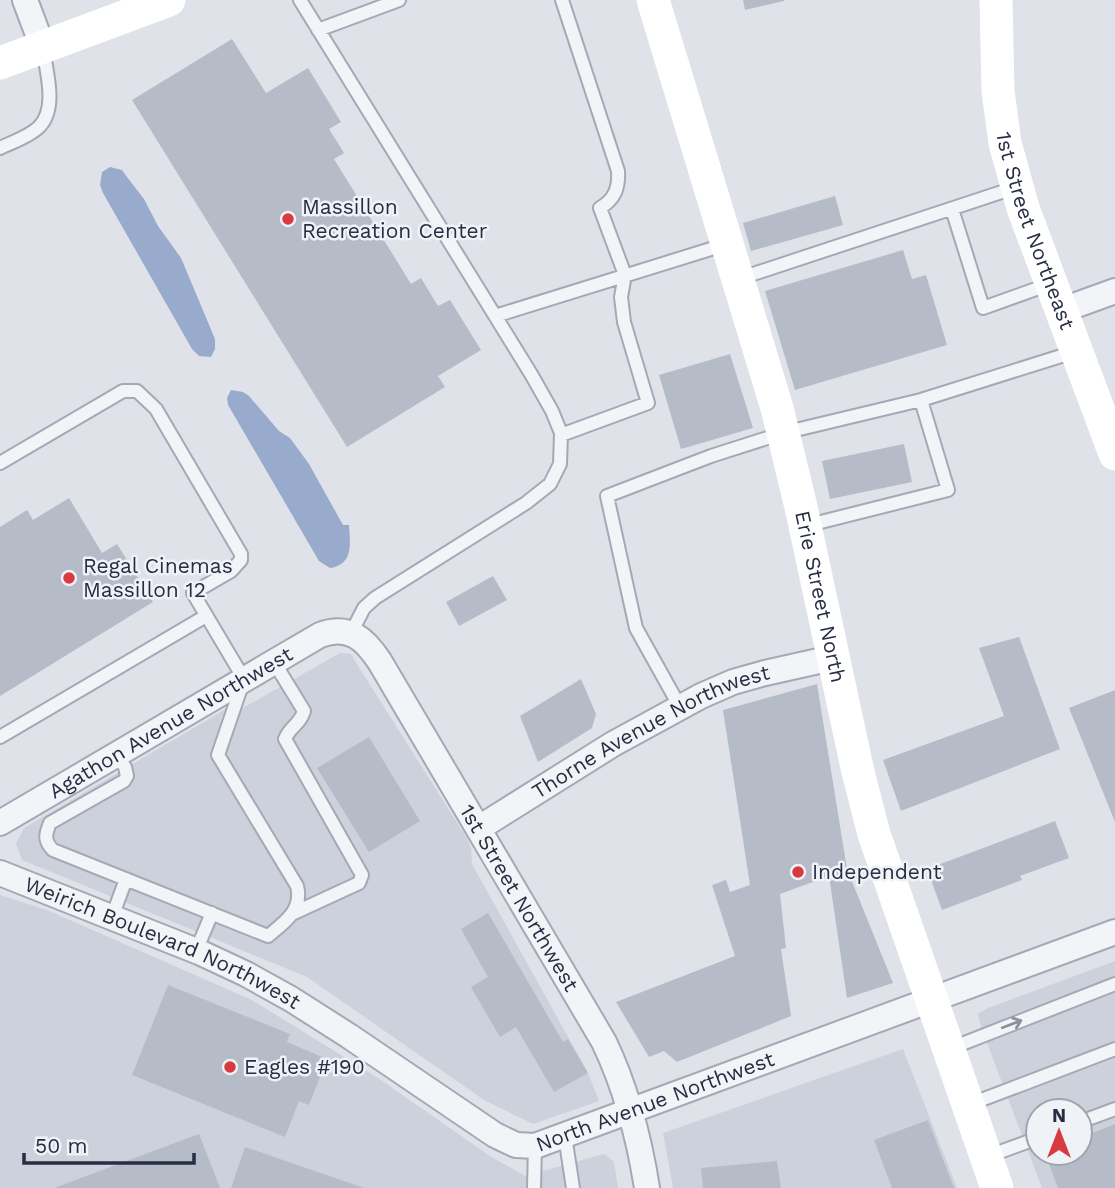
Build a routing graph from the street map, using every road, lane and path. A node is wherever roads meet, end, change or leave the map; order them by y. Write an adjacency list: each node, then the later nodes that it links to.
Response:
1 (25, 0): 9 (street)
2 (169, 0): 9 (street)
3 (300, 0): 8 (lane)
4 (399, 0): 8 (lane)
5 (562, 0): 15 (lane)
6 (653, 0): 14 (street, Erie Street North)
7 (996, 0): 12 (street, 1st Street Northeast)
8 (318, 30): 19 (lane)
9 (43, 48): 10 (street); 11 (lane)
10 (0, 63)
11 (0, 148)
12 (1018, 187): 13 (lane); 18 (street, 1st Street Northeast)
13 (953, 209): 16 (lane); 18 (lane)
14 (727, 244): 15 (lane); 16 (street, Erie Street North)
15 (625, 275): 19 (lane); 23 (lane)
16 (738, 279): 22 (street, Erie Street North)
17 (1115, 290): 18 (street)
18 (1056, 297): 20 (street, 1st Street Northeast)
19 (495, 316): 23 (lane)
20 (1076, 352): 21 (lane); 24 (street, 1st Street Northeast)
21 (921, 400): 22 (lane); 26 (lane)
22 (783, 433): 26 (street, Erie Street North); 32 (lane)
23 (561, 435): 28 (lane)
24 (1115, 454)
25 (0, 463): 27 (lane)
26 (805, 526): 29 (street, Erie Street North)
27 (206, 616): 31 (lane); 33 (lane)
28 (348, 632): 30 (street, Agathon Avenue Northwest); 36 (street, 1st Street Northwest)
29 (832, 658): 32 (street, Thorne Avenue Northwest); 45 (street, Erie Street North)
30 (274, 662): 31 (street, Agathon Avenue Northwest); 40 (lane)
31 (244, 679): 34 (street, Agathon Avenue Northwest); 40 (lane)
32 (680, 706): 36 (street, Thorne Avenue Northwest)
33 (0, 737)
34 (116, 755): 35 (street, Agathon Avenue Northwest); 38 (lane)
35 (0, 823)
36 (479, 828): 51 (street, 1st Street Northwest)
37 (0, 873): 41 (street, Weirich Boulevard Northwest)
38 (125, 879): 39 (lane); 41 (lane)
39 (212, 913): 40 (lane); 43 (lane)
40 (294, 913)
41 (111, 916): 43 (street, Weirich Boulevard Northwest)
42 (1115, 932): 45 (street, North Avenue Northwest)
43 (196, 951): 46 (street, Weirich Boulevard Northwest)
44 (1115, 984): 47 (lane, one-way to 44)
45 (932, 1000): 47 (street, Erie Street North); 51 (street, North Avenue Northwest)
46 (322, 1018): 55 (street, North Avenue Northwest)
47 (948, 1049): 49 (street, Erie Street North)
48 (1115, 1049): 49 (lane)
49 (968, 1105): 56 (street, Erie Street North)
50 (1115, 1109): 52 (lane)
51 (631, 1110): 53 (street, North Avenue Northwest); 59 (street, 1st Street Northwest)
52 (1094, 1117)
53 (565, 1136): 55 (street, North Avenue Northwest); 58 (lane)
54 (1024, 1143): 56 (lane)
55 (535, 1146): 57 (lane)
56 (986, 1157): 60 (street, Erie Street North)
57 (534, 1188)
58 (573, 1188)
59 (648, 1188)
60 (997, 1188)

